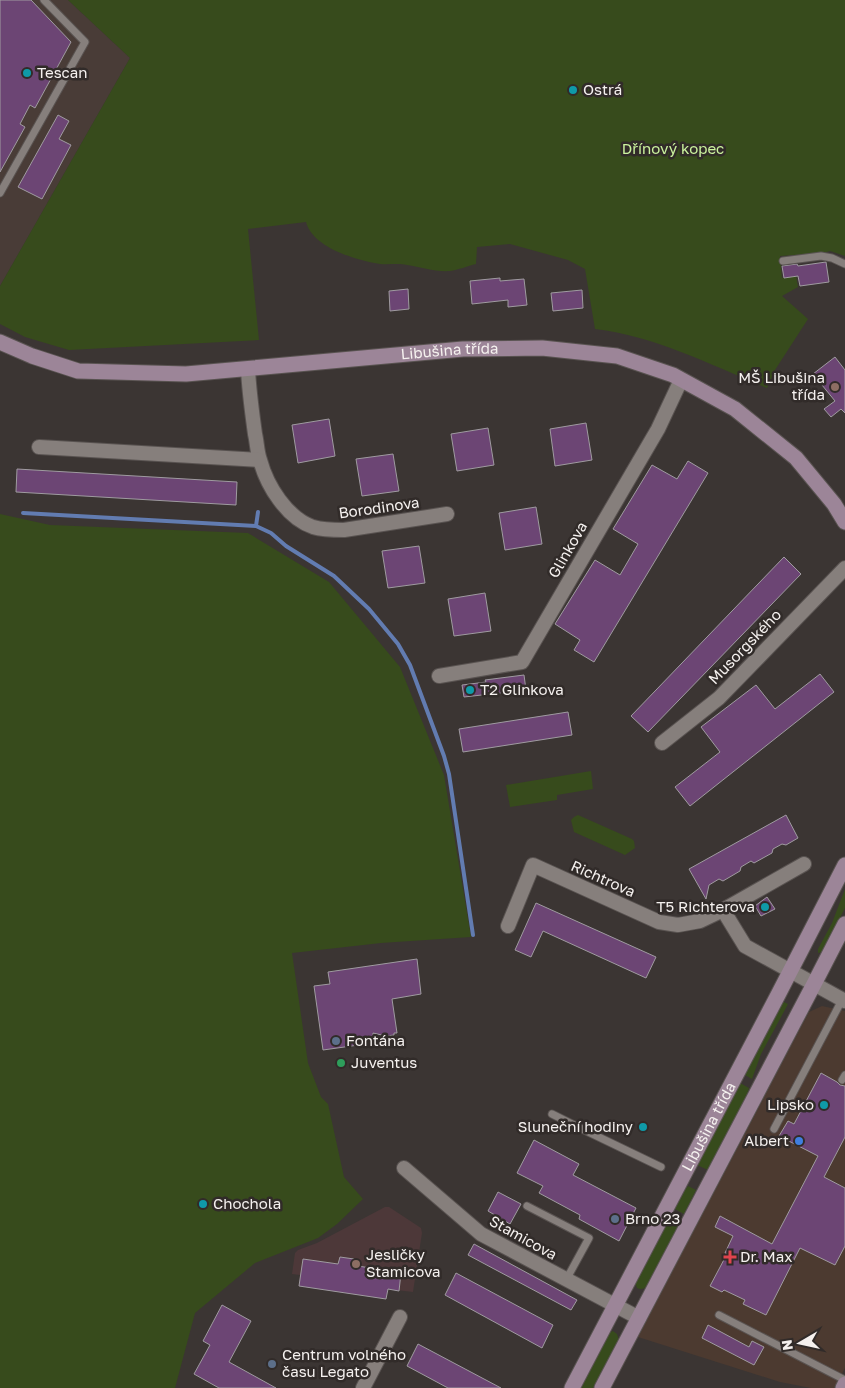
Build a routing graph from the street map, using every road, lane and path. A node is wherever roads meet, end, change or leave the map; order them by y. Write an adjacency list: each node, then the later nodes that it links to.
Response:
1 (44, 0): 2 (lane)
2 (0, 192)
3 (783, 261): 4 (lane)
4 (845, 264)
5 (0, 342): 6 (street, Libušina třída)
6 (248, 369): 7 (street, Libušina třída); 9 (street, Borodinova)
7 (681, 380): 11 (street, Libušina třída); 13 (street, Glinkova)
8 (39, 447): 9 (street)
9 (259, 460): 10 (street, Borodinova)
10 (448, 514)
11 (845, 522)
12 (845, 568): 14 (street, Musorgského)
13 (439, 676)
14 (662, 742)
15 (804, 864): 17 (street, Richtrova)
16 (845, 865): 20 (street, Libušina třída)
17 (724, 910): 19 (street, Richtrova); 20 (street)
18 (845, 924): 21 (street, Libušina třída)
19 (508, 926)
20 (790, 971): 21 (street); 29 (street, Libušina třída)
21 (814, 984): 22 (street); 32 (street, Libušina třída)
22 (844, 1001): 24 (lane)
23 (552, 1114): 25 (lane)
24 (774, 1129)
25 (661, 1167)
26 (404, 1168): 28 (street, Stamicova)
27 (527, 1206): 28 (lane)
28 (566, 1280): 29 (street, Stamicova)
29 (615, 1305): 32 (street, Stamicova); 36 (street, Libušina třída)
30 (719, 1315): 33 (lane)
31 (400, 1317): 35 (street)
32 (639, 1318): 37 (street, Libušina třída)
33 (845, 1380)
34 (845, 1384): 38 (street)
35 (363, 1388)
36 (572, 1388)
37 (602, 1388)
38 (843, 1388)

